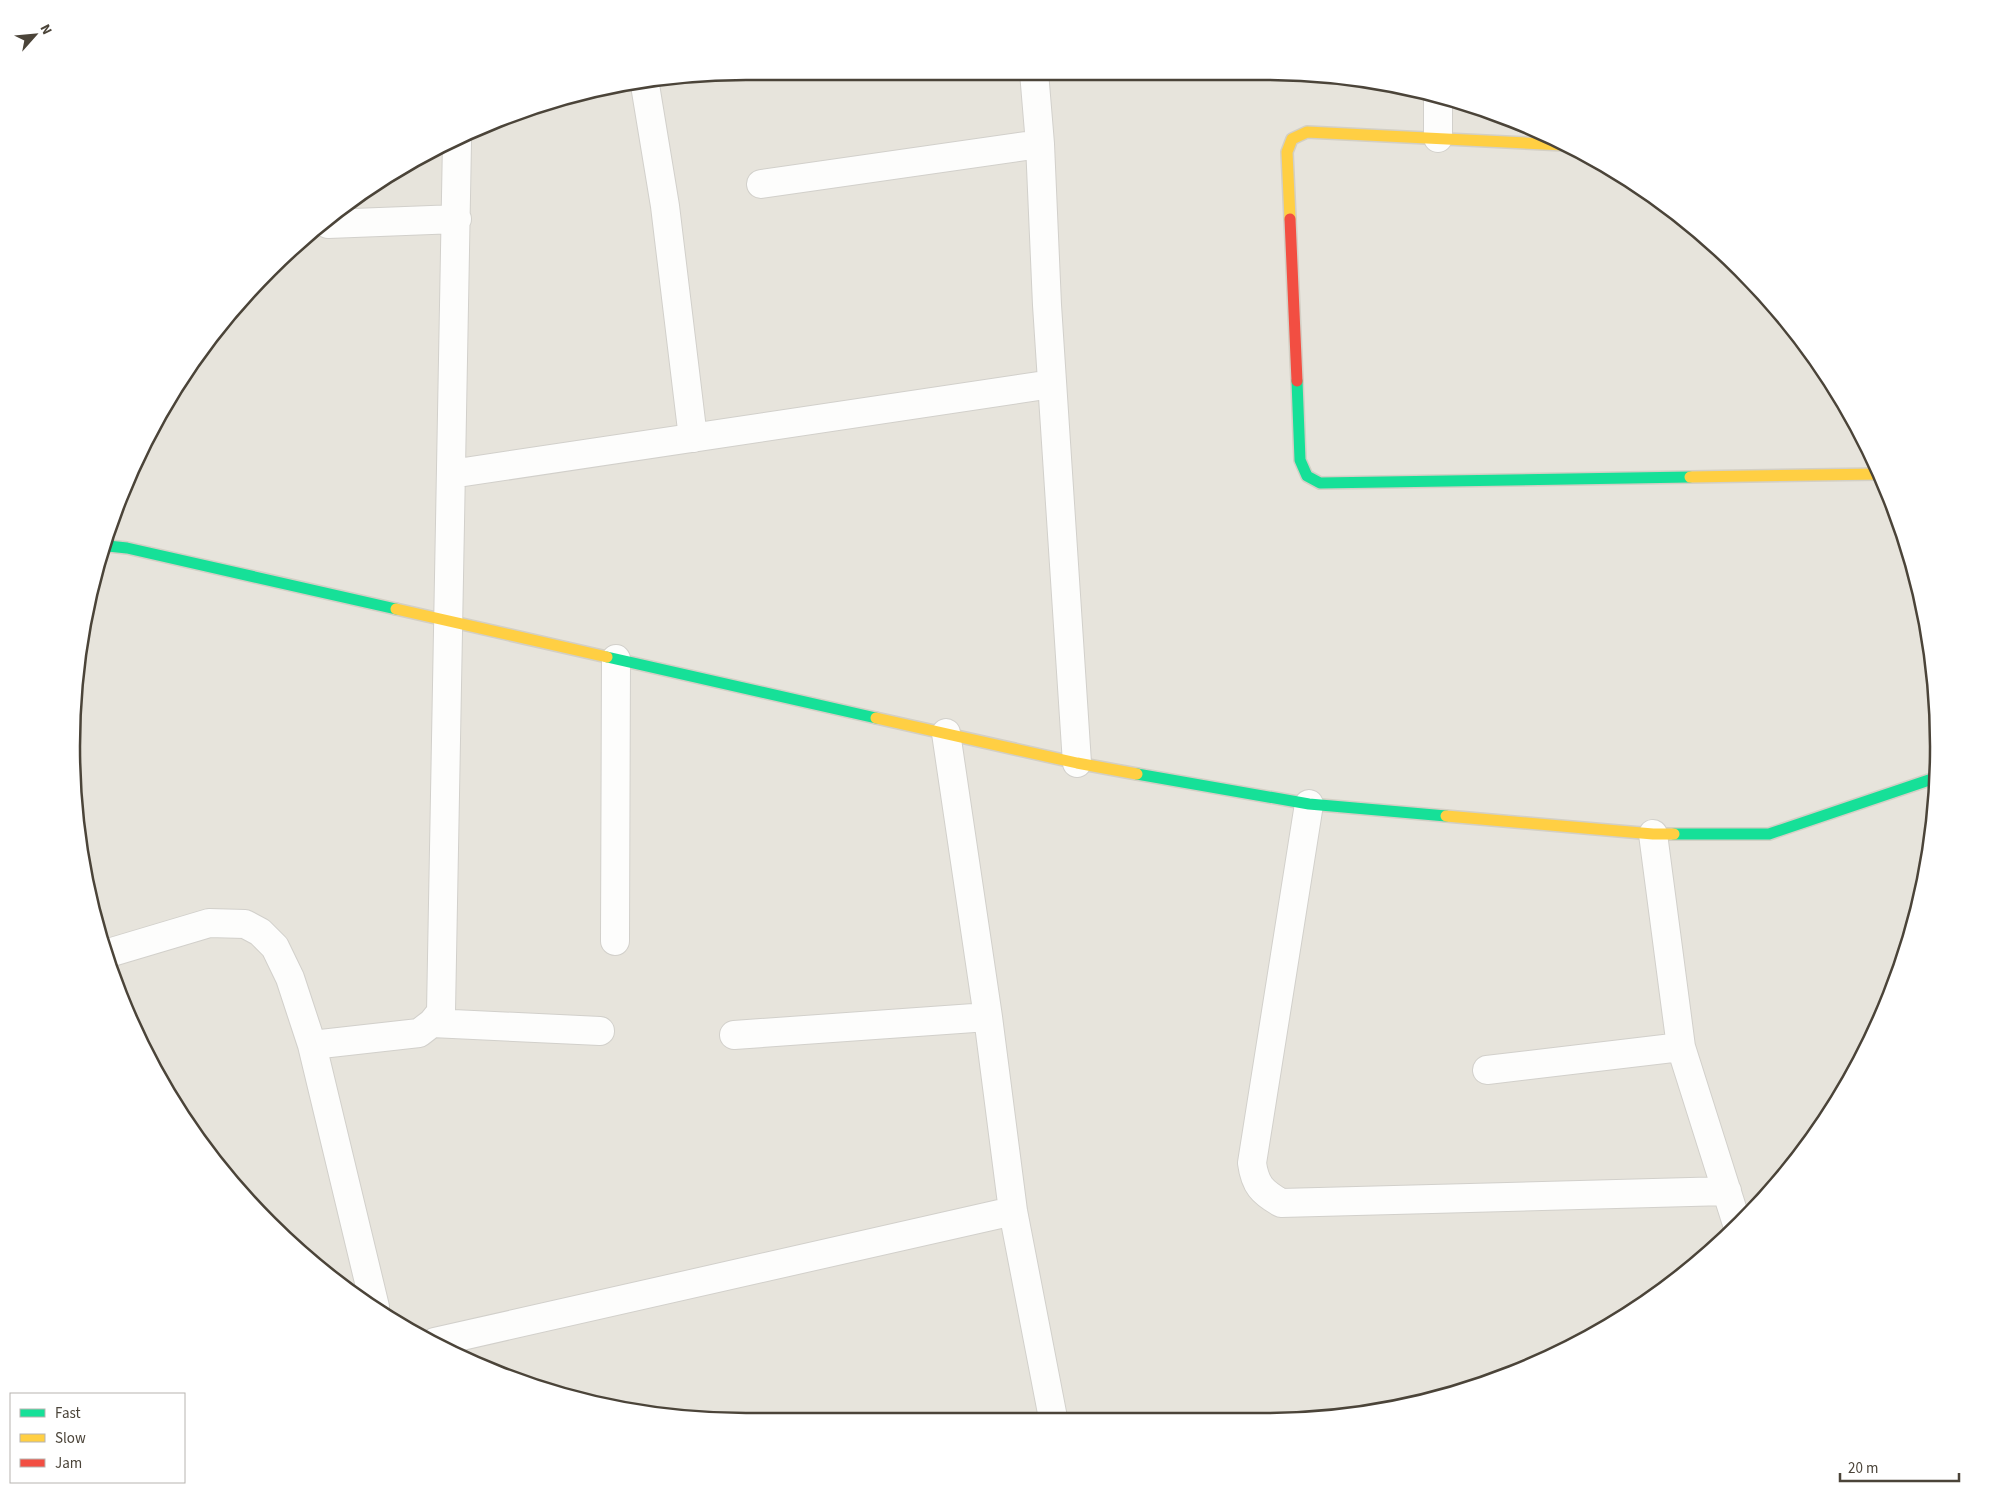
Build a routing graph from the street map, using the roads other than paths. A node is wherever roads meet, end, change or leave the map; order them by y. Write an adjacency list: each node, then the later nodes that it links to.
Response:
1 (1035, 80): 5 (street)
2 (646, 88): 12 (street)
3 (1438, 104): 4 (street)
4 (1438, 138): 6 (street); 14 (street)
5 (1040, 144): 8 (street); 11 (street)
6 (1547, 144)
7 (457, 147): 9 (street)
8 (761, 184)
9 (457, 219): 10 (street); 13 (street)
10 (334, 224)
11 (1052, 384): 12 (street); 19 (street)
12 (694, 438): 13 (street)
13 (451, 474): 16 (street)
14 (1871, 474)
15 (111, 546): 16 (street)
16 (448, 621): 17 (street); 26 (street)
17 (616, 659): 18 (street); 23 (street)
18 (946, 734): 19 (street); 25 (street)
19 (1077, 763): 21 (street)
20 (1929, 780): 22 (street)
21 (1309, 804): 22 (street); 32 (street)
22 (1653, 834): 30 (street)
23 (615, 941)
24 (112, 952): 29 (street)
25 (988, 1017): 28 (street); 33 (street)
26 (432, 1024): 27 (street); 29 (street)
27 (600, 1031)
28 (734, 1035)
29 (312, 1045): 35 (street)
30 (1681, 1047): 31 (street); 32 (street)
31 (1487, 1070)
32 (1726, 1190): 34 (street)
33 (1013, 1211): 36 (street); 37 (street)
34 (1735, 1218)
35 (373, 1299)
36 (444, 1340)
37 (1052, 1413)

